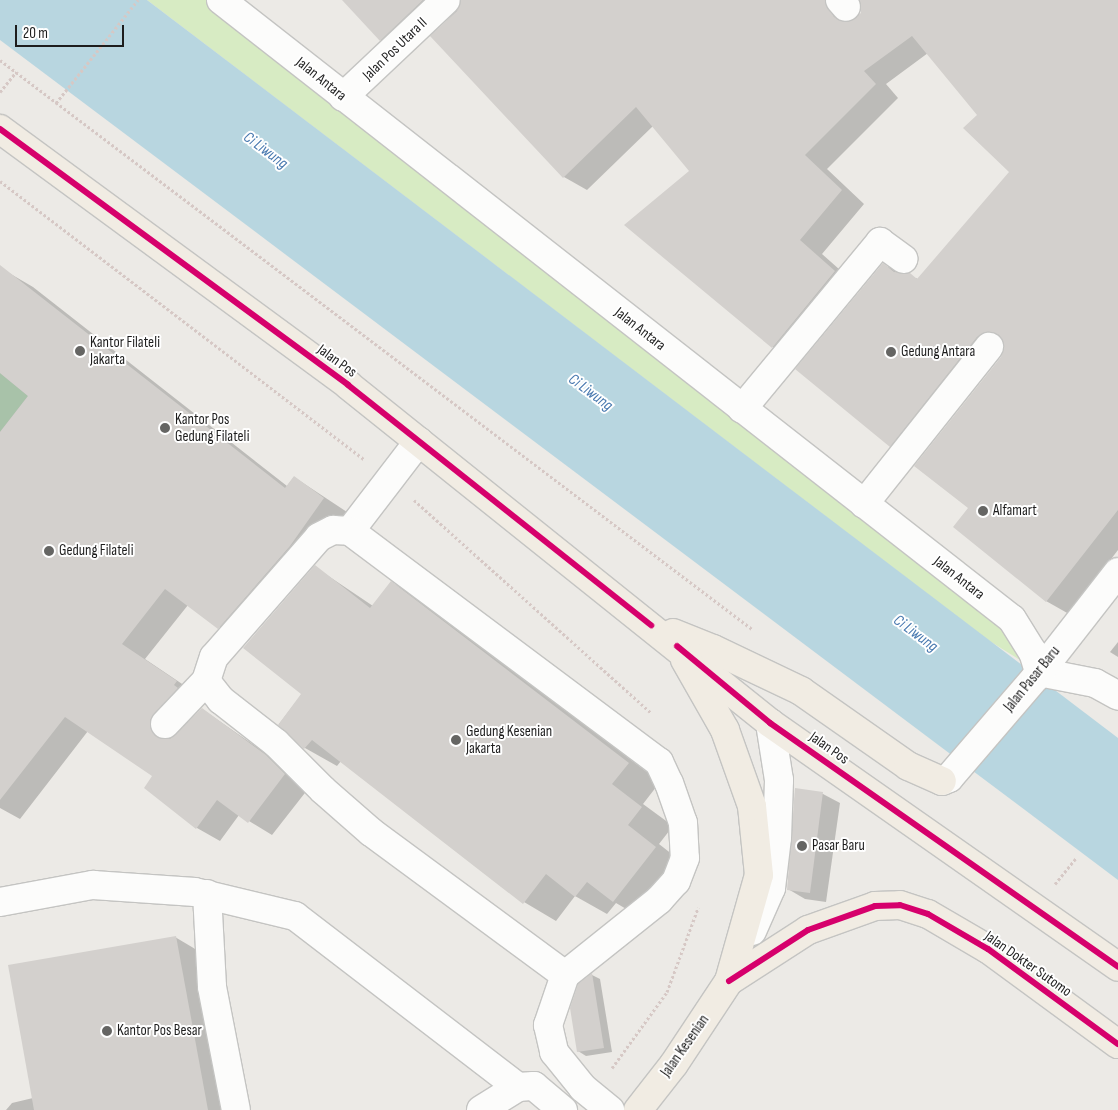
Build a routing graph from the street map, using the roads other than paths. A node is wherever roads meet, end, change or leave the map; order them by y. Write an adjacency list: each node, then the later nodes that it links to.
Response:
1 (221, 0): 3 (street, Jalan Antara)
2 (446, 0): 3 (street, Jalan Pos Utara II)
3 (343, 98): 7 (street, Jalan Antara)
4 (0, 129): 8 (main road, Jalan Pos)
5 (903, 260): 7 (street)
6 (988, 347): 9 (street)
7 (742, 409): 9 (street, Jalan Antara)
8 (419, 441): 10 (street); 12 (main road, Jalan Pos)
9 (864, 504): 14 (street, Jalan Antara)
10 (350, 531): 15 (street); 23 (street)
11 (1118, 572): 14 (street, Jalan Pasar Baru)
12 (651, 625): 13 (main road, Jalan Pos); 19 (main road)
13 (677, 646): 17 (main road, Jalan Pos); 24 (main road)
14 (1037, 674): 16 (street); 19 (street, Jalan Pasar Baru)
15 (206, 681): 18 (street); 23 (street)
16 (1118, 696)
17 (770, 723): 22 (main road, Jalan Pos); 24 (street)
18 (165, 724)
19 (949, 776)
20 (207, 894): 21 (street); 26 (street); 27 (street)
21 (0, 902)
22 (1118, 966)
23 (565, 975): 30 (street)
24 (729, 981): 25 (main road, Jalan Dokter Sutomo); 31 (main road, Jalan Kesenian)
25 (1118, 1044)
26 (518, 1087): 28 (street); 29 (street)
27 (236, 1110)
28 (481, 1110)
29 (563, 1110)
30 (610, 1110)
31 (638, 1110)

